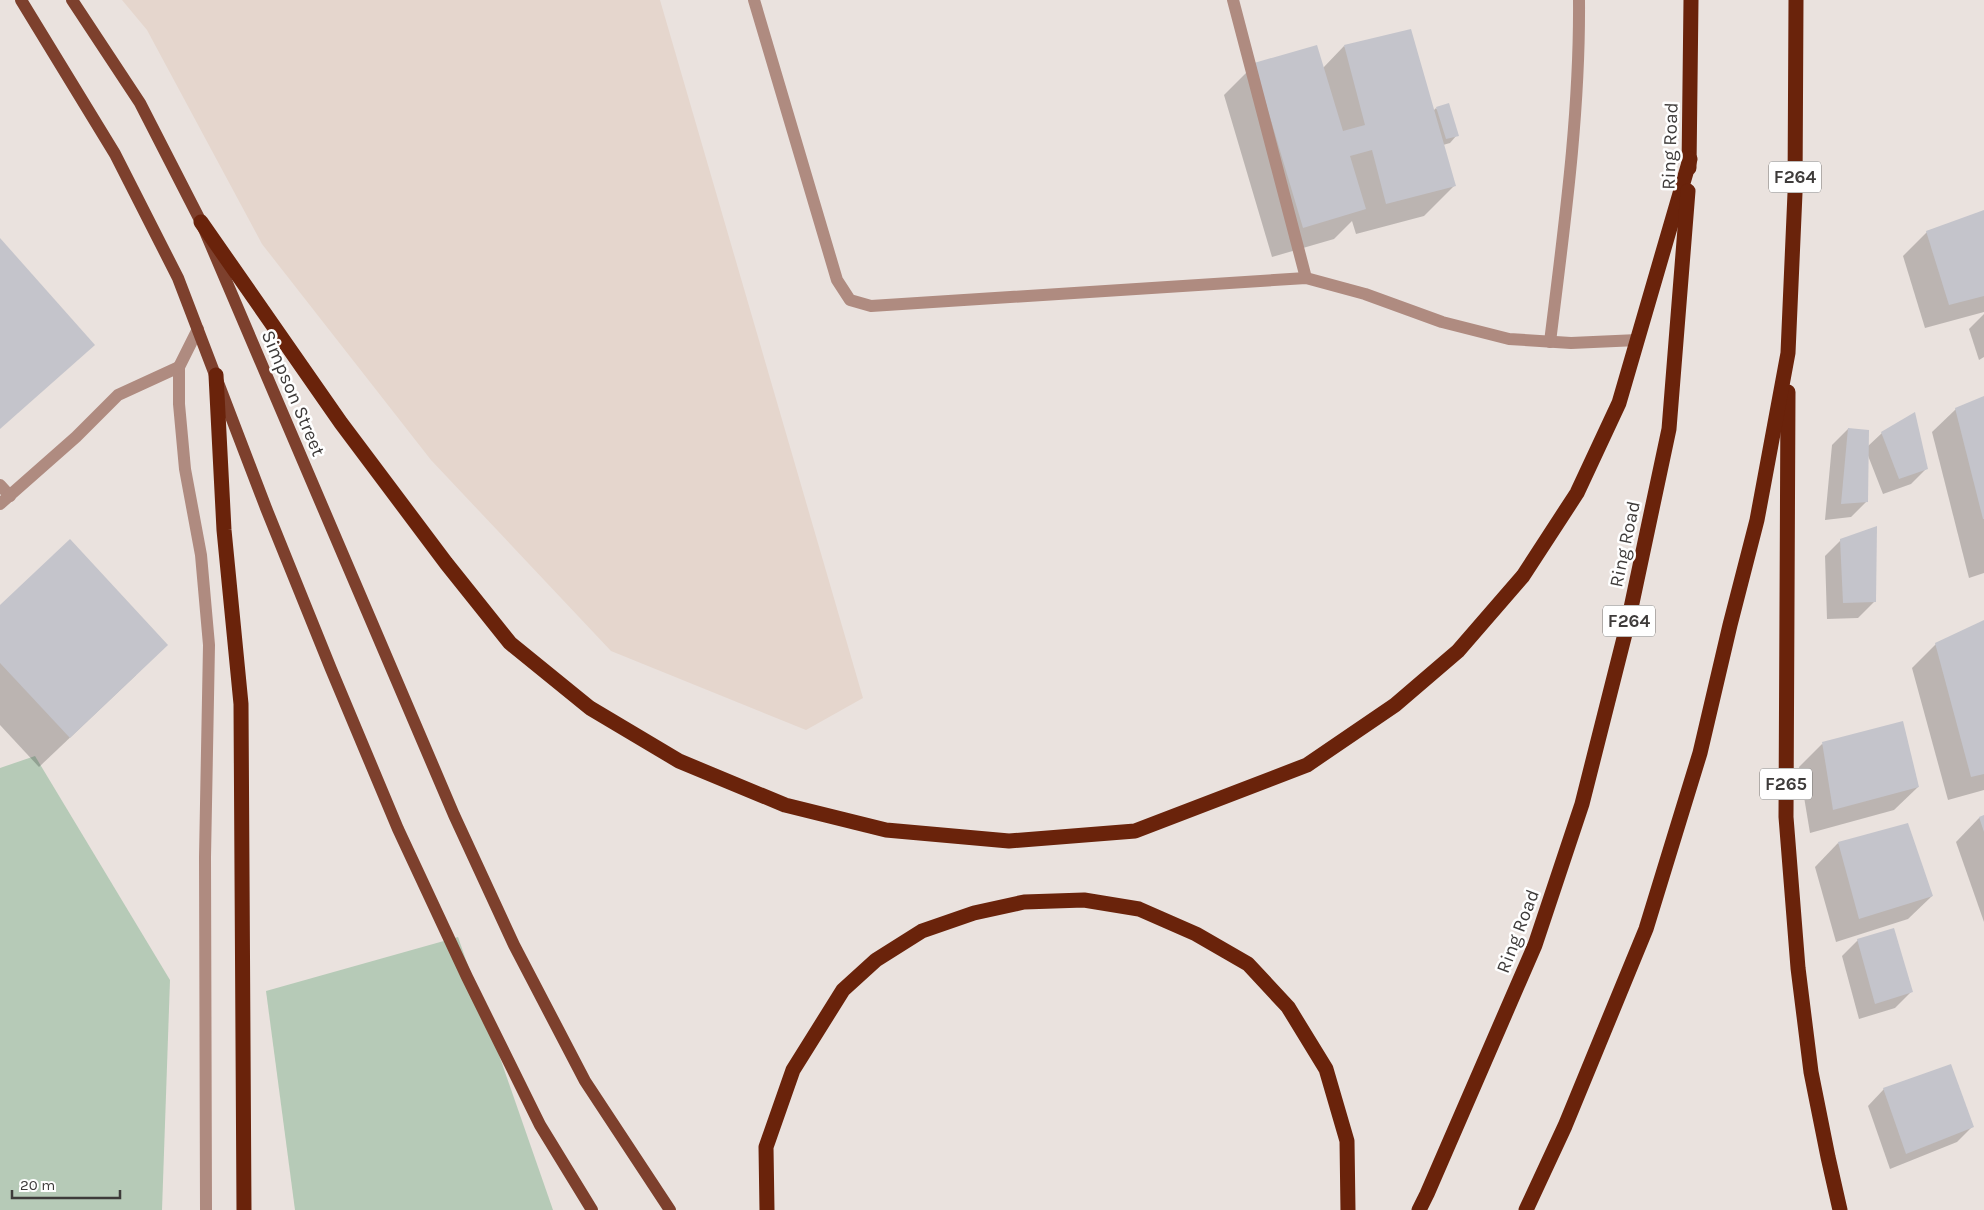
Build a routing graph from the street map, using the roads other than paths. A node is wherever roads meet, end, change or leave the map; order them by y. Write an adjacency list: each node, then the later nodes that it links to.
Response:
1 (21, 0): 11 (main road)
2 (72, 0): 9 (main road, Simpson Street)
3 (754, 0): 10 (street)
4 (1233, 0): 10 (street)
5 (1579, 0): 13 (street)
6 (1691, 0): 8 (highway, Ring Road / F264)
7 (1796, 0): 14 (highway, F264)
8 (1690, 159): 12 (highway); 25 (highway, Ring Road / F264)
9 (201, 222): 12 (highway); 22 (main road, Simpson Street)
10 (1306, 278): 13 (street)
11 (198, 329): 15 (street); 16 (main road)
12 (1638, 340): 13 (street)
13 (1550, 342)
14 (1788, 353): 26 (highway, F264); 27 (highway, F265)
15 (179, 367): 18 (street); 19 (street)
16 (216, 375): 20 (highway); 21 (main road)
17 (0, 485): 18 (street)
18 (5, 500)
19 (206, 1210)
20 (244, 1210)
21 (592, 1210)
22 (670, 1210)
23 (767, 1210): 24 (highway)
24 (1348, 1210)
25 (1419, 1210)
26 (1526, 1210)
27 (1840, 1210)

